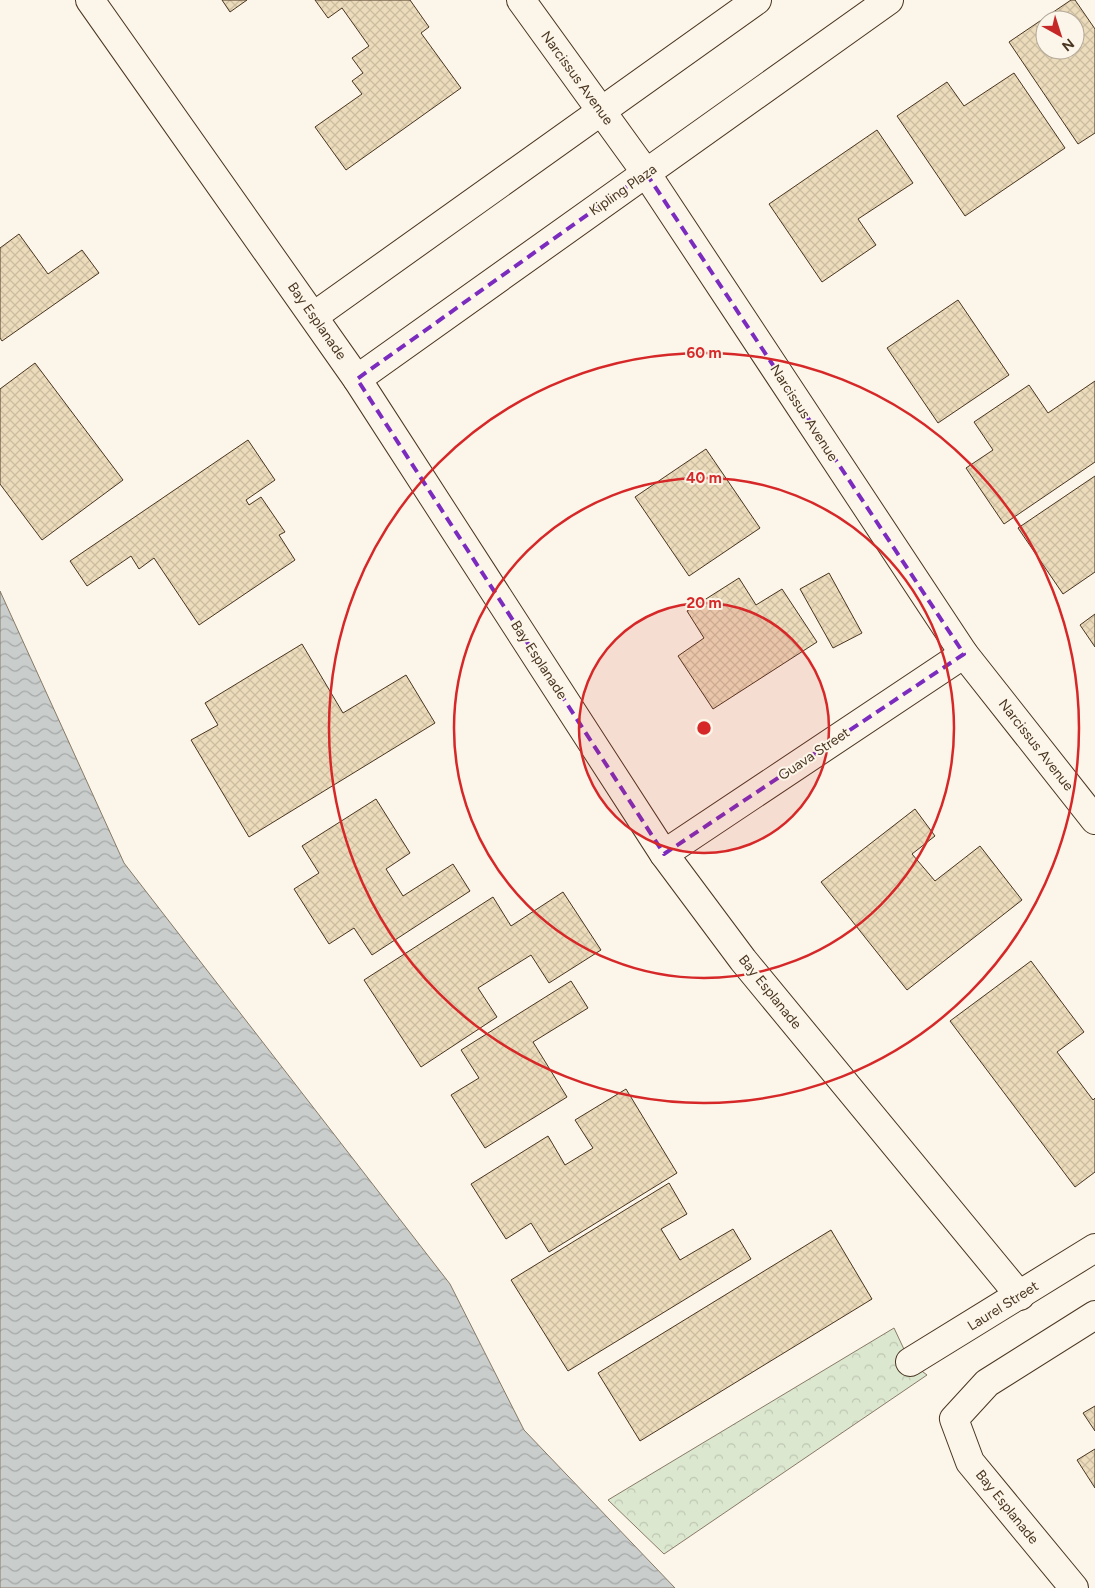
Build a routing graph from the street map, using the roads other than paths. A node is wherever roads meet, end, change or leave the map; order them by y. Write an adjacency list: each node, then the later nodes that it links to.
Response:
1 (90, 0): 7 (street, Bay Esplanade)
2 (521, 0): 5 (street, Narcissus Avenue)
3 (757, 0): 5 (street)
4 (889, 0): 6 (street, Kipling Plaza)
5 (600, 111): 6 (street, Narcissus Avenue); 7 (street)
6 (646, 173): 8 (street, Kipling Plaza); 9 (street, Narcissus Avenue)
7 (314, 316): 8 (street, Bay Esplanade)
8 (357, 379): 11 (street, Bay Esplanade)
9 (964, 654): 10 (street, Narcissus Avenue); 11 (street, Guava Street)
10 (1095, 820)
11 (664, 854): 13 (street, Bay Esplanade)
12 (1095, 1248): 13 (street, Laurel Street)
13 (1020, 1296): 15 (street, Laurel Street)
14 (1095, 1315): 16 (street, Bay Esplanade)
15 (910, 1362)
16 (1074, 1588)

